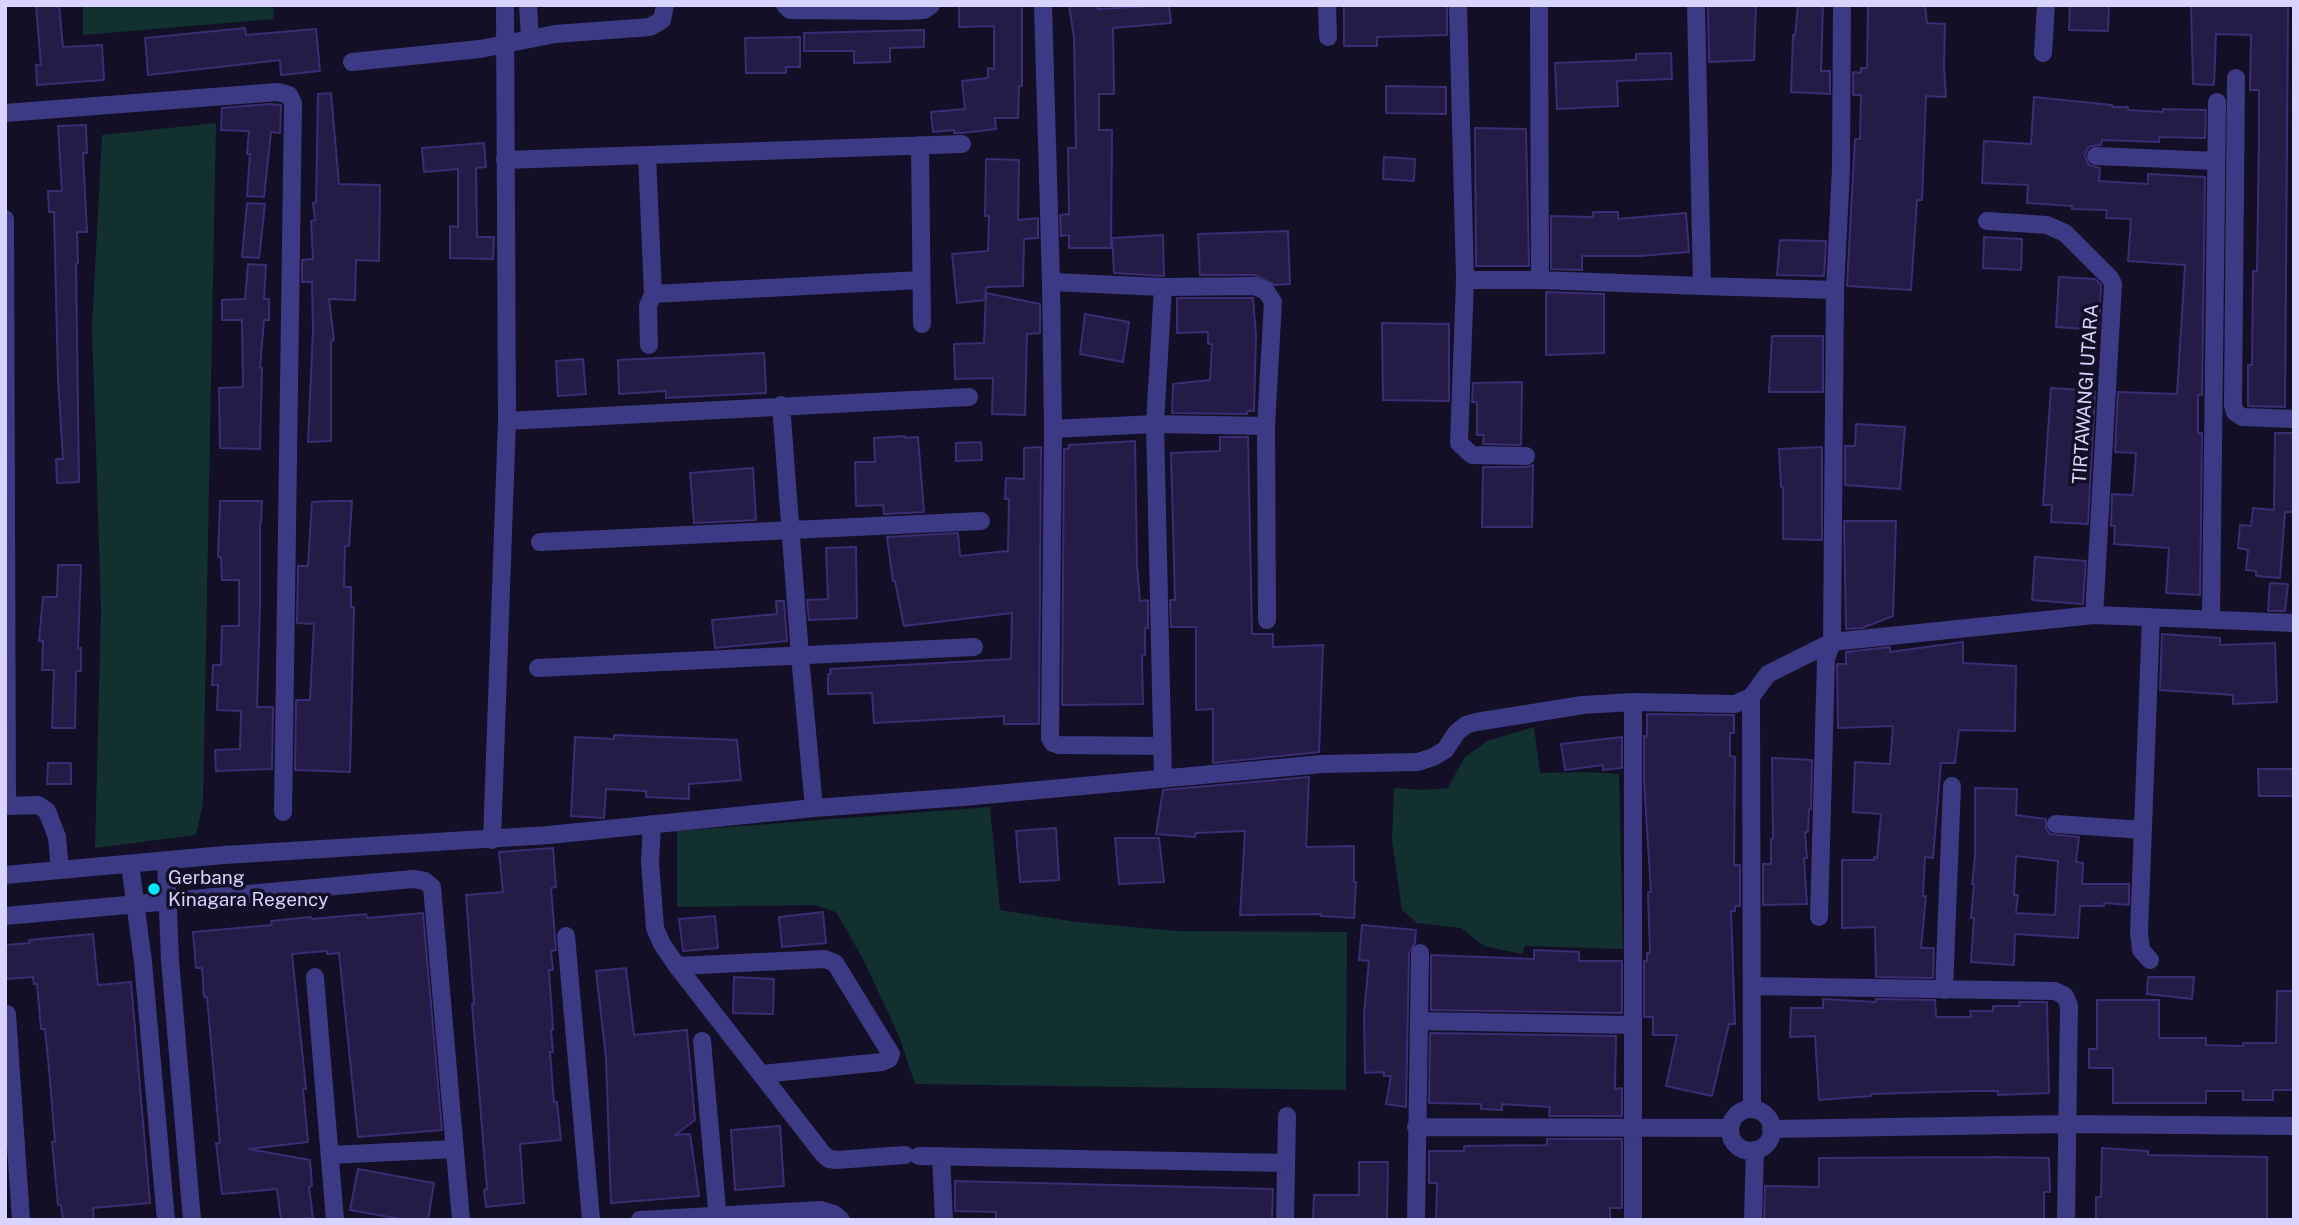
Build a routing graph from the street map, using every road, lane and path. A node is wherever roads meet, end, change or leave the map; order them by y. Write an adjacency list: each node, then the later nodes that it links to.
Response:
1 (505, 5): 15 (street)
2 (528, 5): 14 (street)
3 (665, 5): 14 (street)
4 (785, 5): 5 (street)
5 (931, 5)
6 (1043, 5): 32 (street)
7 (1327, 5): 13 (street)
8 (1458, 5): 30 (street)
9 (1539, 5): 31 (street)
10 (1696, 5): 33 (street)
11 (1842, 5): 35 (street)
12 (2046, 5): 16 (street)
13 (1328, 37)
14 (530, 38): 15 (street)
15 (505, 45): 17 (street); 25 (street)
16 (2043, 53)
17 (352, 62)
18 (2236, 78): 41 (street)
19 (2217, 102): 26 (street)
20 (5, 113): 66 (street)
21 (962, 144): 22 (street)
22 (920, 145): 23 (street); 29 (street)
23 (647, 155): 25 (street); 36 (street)
24 (2096, 156): 26 (street)
25 (505, 160): 42 (street)
26 (2216, 161): 53 (street)
27 (5, 219): 64 (street)
28 (1987, 221): 50 (street, TIRTAWANGI UTARA)
29 (921, 279): 36 (street); 37 (street)
30 (1465, 280): 31 (street); 46 (street)
31 (1540, 280): 33 (street)
32 (1051, 282): 34 (street); 45 (street)
33 (1702, 286): 35 (street)
34 (1163, 287): 43 (street); 44 (street)
35 (1835, 290): 55 (street)
36 (653, 294): 38 (street)
37 (922, 324)
38 (649, 345)
39 (969, 397): 40 (street)
40 (781, 405): 42 (street); 48 (street)
41 (2294, 419)
42 (507, 421): 70 (street)
43 (1155, 424): 44 (street); 45 (street); 61 (street)
44 (1266, 426): 52 (street)
45 (1053, 429): 61 (street)
46 (1526, 456)
47 (981, 521): 48 (street)
48 (791, 531): 49 (street); 57 (street)
49 (540, 542)
50 (2094, 615): 51 (street); 55 (street)
51 (2151, 617): 53 (street); 69 (street)
52 (1267, 620)
53 (2211, 620): 54 (street)
54 (2294, 623)
55 (1832, 642): 59 (street); 78 (street)
56 (974, 647): 57 (street)
57 (800, 656): 58 (street); 65 (street)
58 (538, 668)
59 (1751, 696): 60 (street); 86 (street)
60 (1633, 702): 62 (street); 90 (street)
61 (1162, 746): 62 (street)
62 (1163, 778): 65 (street)
63 (1952, 786): 87 (street)
64 (6, 805): 73 (street)
65 (814, 808): 67 (street)
66 (283, 812)
67 (652, 824): 70 (street); 84 (street)
68 (2056, 824): 69 (street)
69 (2143, 830): 82 (street)
70 (492, 840): 71 (street)
71 (166, 860): 72 (street); 75 (street)
72 (130, 864): 73 (street); 76 (street)
73 (60, 870): 74 (street)
74 (5, 874)
75 (169, 903): 76 (street); 81 (street); 101 (street)
76 (134, 905): 77 (street); 83 (street)
77 (5, 916)
78 (1819, 917)
79 (566, 936): 112 (street)
80 (1420, 953): 89 (street)
81 (170, 960): 83 (street); 109 (street)
82 (2150, 960)
83 (143, 962): 108 (street)
84 (677, 966): 92 (street); 92 (street)
85 (315, 977): 103 (street)
86 (1753, 986): 87 (street); 93 (street)
87 (1944, 990): 95 (street)
88 (7, 1014): 107 (street)
89 (1419, 1021): 90 (street); 97 (street)
90 (1633, 1025): 99 (street)
91 (702, 1041): 106 (street)
92 (762, 1074): 104 (street)
93 (1752, 1109): 98 (street); 100 (street)
94 (1287, 1116): 105 (street)
95 (2068, 1124): 96 (street); 100 (street); 120 (street)
96 (2294, 1126)
97 (1416, 1127): 99 (street); 117 (street)
98 (1730, 1128): 99 (street); 102 (street)
99 (1633, 1129): 118 (street)
100 (1771, 1129): 102 (street)
101 (455, 1149): 103 (street); 111 (street)
102 (1755, 1150): 119 (street)
103 (330, 1155): 110 (street)
104 (941, 1156): 105 (street); 115 (street)
105 (1286, 1163): 116 (street)
106 (718, 1217): 113 (street); 114 (street)
107 (21, 1220)
108 (166, 1220)
109 (192, 1220)
110 (335, 1220)
111 (461, 1220)
112 (591, 1220)
113 (640, 1220)
114 (841, 1220)
115 (944, 1220)
116 (1285, 1220)
117 (1416, 1220)
118 (1633, 1220)
119 (1753, 1220)
120 (2066, 1220)

